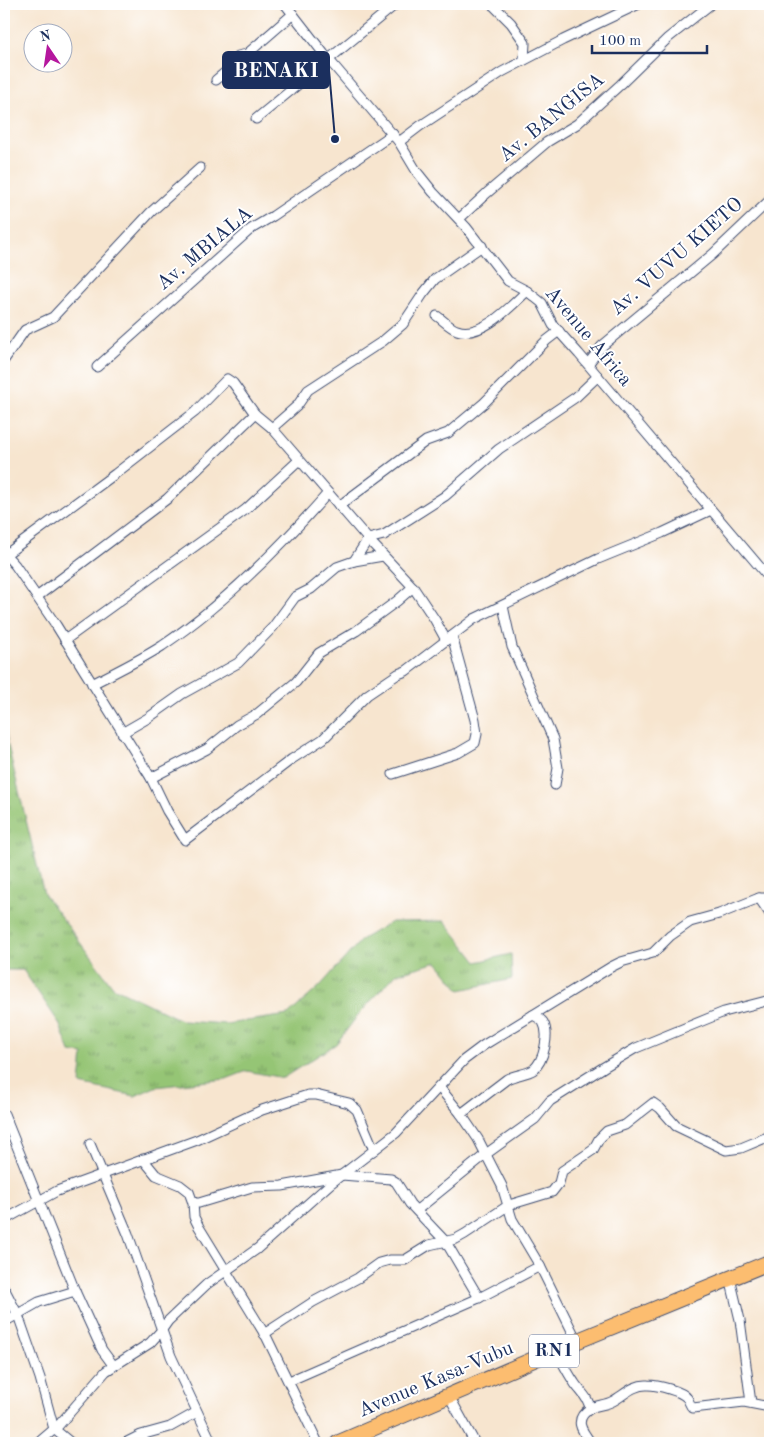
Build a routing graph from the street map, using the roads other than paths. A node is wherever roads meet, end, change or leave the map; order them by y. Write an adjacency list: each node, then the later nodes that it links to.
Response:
1 (285, 4): 6 (street, Avenue Africa)
2 (396, 4): 7 (street)
3 (492, 4): 8 (street)
4 (639, 4): 8 (street)
5 (711, 4): 15 (street, Av. BANGISA)
6 (294, 14): 7 (street, Avenue Africa); 9 (street)
7 (329, 60): 10 (street); 11 (street, Avenue Africa)
8 (524, 60): 12 (street)
9 (216, 80)
10 (256, 119)
11 (393, 134): 12 (street, Avenue Africa); 22 (street, Av. MBIALA)
12 (400, 142): 15 (street, Avenue Africa)
13 (200, 168): 20 (street)
14 (770, 200): 21 (street, Av. VUVU KIETO)
15 (459, 219): 16 (street, Avenue Africa)
16 (482, 246): 17 (street, Avenue Africa); 25 (street)
17 (527, 291): 18 (street); 19 (street, Avenue Africa)
18 (437, 316)
19 (560, 332): 21 (street, Avenue Africa); 28 (street)
20 (4, 360)
21 (588, 364): 23 (street, Avenue Africa)
22 (97, 367)
23 (598, 376): 29 (street, Avenue Africa); 30 (street)
24 (255, 414): 25 (street); 31 (street); 36 (street)
25 (272, 428): 26 (street)
26 (299, 460): 27 (street); 39 (street)
27 (328, 494): 28 (street); 40 (street)
28 (339, 506): 30 (street)
29 (711, 510): 34 (street, Avenue Africa); 37 (street)
30 (368, 539): 32 (street); 33 (street)
31 (4, 554): 36 (street)
32 (383, 556): 33 (street); 35 (street)
33 (354, 561): 41 (street)
34 (769, 573)
35 (413, 587): 38 (street); 43 (street)
36 (38, 596): 39 (street)
37 (503, 606): 38 (street); 44 (street)
38 (449, 638): 42 (street); 43 (street)
39 (65, 640): 40 (street)
40 (92, 684): 41 (street)
41 (122, 732): 43 (street)
42 (392, 774)
43 (151, 778)
44 (555, 785)
45 (759, 898): 46 (street); 47 (street); 49 (street)
46 (770, 898)
47 (770, 914)
48 (770, 1000): 56 (street)
49 (533, 1015): 50 (street); 52 (street)
50 (439, 1087): 52 (street); 55 (street)
51 (4, 1114): 60 (street)
52 (461, 1114): 56 (street)
53 (770, 1136): 62 (street)
54 (90, 1144): 58 (street)
55 (374, 1150): 57 (street); 59 (street)
56 (486, 1154): 62 (street); 63 (street)
57 (143, 1159): 58 (street); 61 (street)
58 (104, 1175): 60 (street); 75 (street)
59 (342, 1176): 61 (street); 63 (street); 68 (street)
60 (38, 1200): 64 (street); 71 (street)
61 (193, 1203): 68 (street)
62 (508, 1205): 65 (street); 67 (street)
63 (417, 1210): 65 (street)
64 (4, 1220)
65 (446, 1242): 72 (street); 76 (street)
66 (770, 1262): 69 (highway, Avenue Kasa-Vubu / RN1)
67 (540, 1266): 72 (street); 77 (street)
68 (226, 1271): 75 (street); 76 (street)
69 (730, 1278): 77 (highway, Avenue Kasa-Vubu / RN1); 82 (street)
70 (4, 1288): 73 (street)
71 (75, 1291): 73 (street); 79 (street)
72 (479, 1298): 80 (street)
73 (18, 1315): 74 (street); 86 (street)
74 (4, 1322)
75 (161, 1331): 79 (street); 85 (street)
76 (264, 1334): 80 (street)
77 (577, 1341): 78 (highway, Avenue Kasa-Vubu / RN1)
78 (556, 1350): 81 (highway, Avenue Kasa-Vubu / RN1); 84 (street)
79 (113, 1365): 86 (street)
80 (289, 1382): 91 (street)
81 (448, 1396): 92 (highway, Avenue Kasa-Vubu / RN1); 93 (street)
82 (751, 1402): 83 (street); 84 (street)
83 (770, 1407)
84 (590, 1409): 94 (street)
85 (197, 1412): 89 (street); 90 (street)
86 (54, 1430): 87 (street); 88 (street)
87 (38, 1443)
88 (71, 1443)
89 (125, 1443)
90 (212, 1443)
91 (318, 1443)
92 (338, 1443)
93 (475, 1443)
94 (591, 1443)

